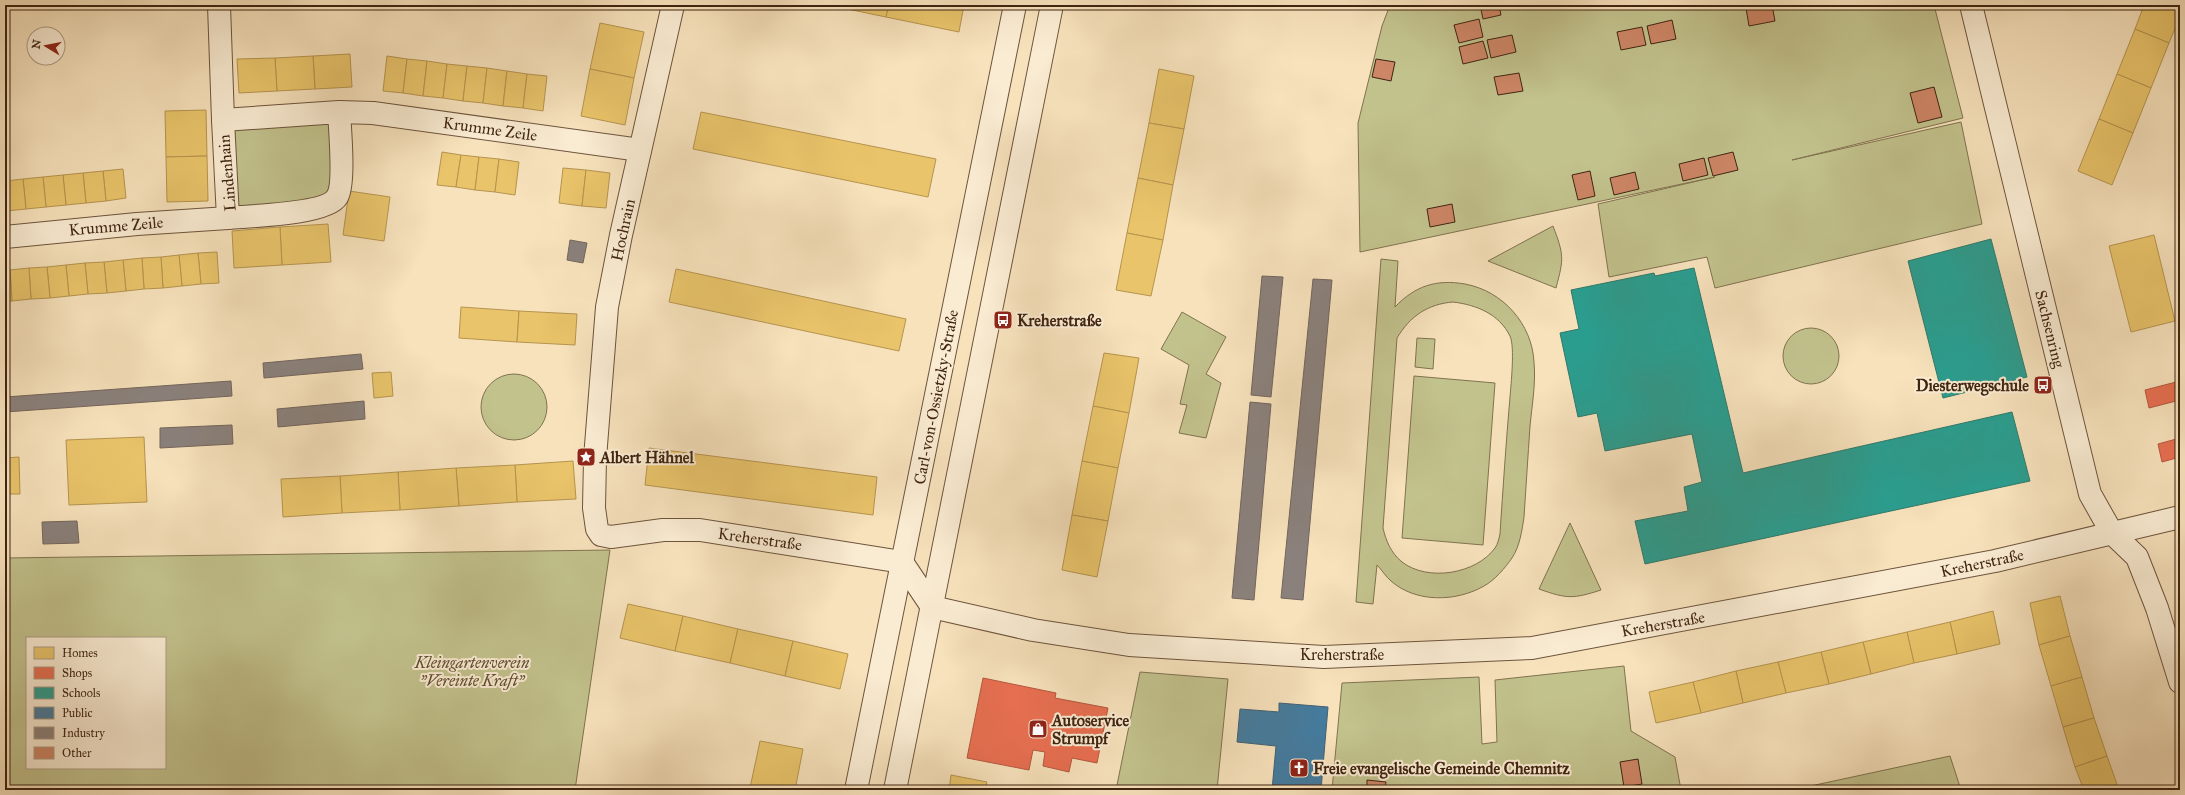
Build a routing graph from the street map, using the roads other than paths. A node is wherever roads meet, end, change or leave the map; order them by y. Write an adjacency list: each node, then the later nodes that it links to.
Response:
1 (219, 5): 7 (street)
2 (673, 5): 8 (street, Hochrain)
3 (1015, 5): 14 (street, Carl-von-Ossietzky-Straße)
4 (1052, 5): 15 (street)
5 (1971, 5): 13 (street, Sachsenring)
6 (339, 112): 7 (street, Lindenhain); 8 (street, Krumme Zeile); 9 (street, Lindenhain)
7 (223, 120): 9 (street, Lindenhain)
8 (640, 150): 11 (street, Hochrain)
9 (228, 218): 10 (street, Krumme Zeile)
10 (5, 237)
11 (595, 458): 14 (street, Kreherstraße)
12 (2180, 517): 13 (street, Kreherstraße)
13 (2112, 533): 15 (street, Kreherstraße); 16 (street, Sachsenring)
14 (902, 562): 15 (street); 17 (street, Carl-von-Ossietzky-Straße)
15 (932, 607): 18 (street)
16 (2180, 682)
17 (856, 790)
18 (895, 790)

